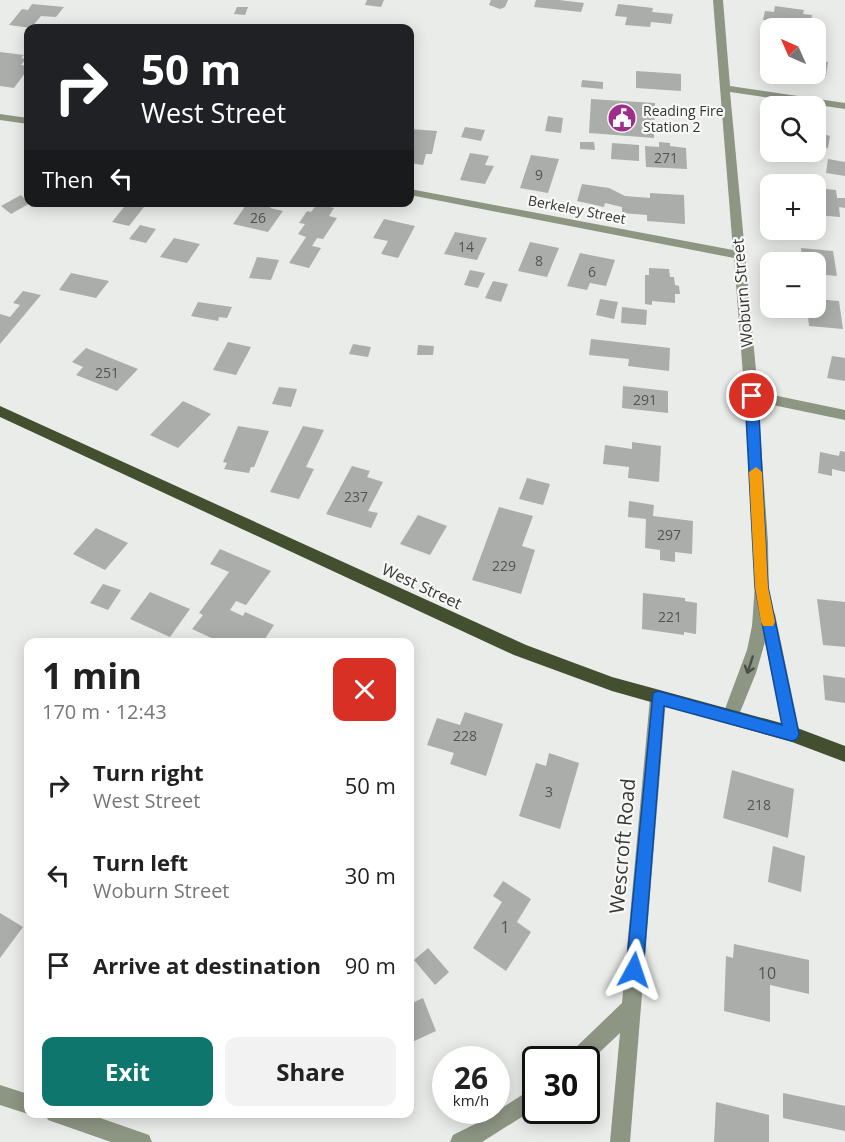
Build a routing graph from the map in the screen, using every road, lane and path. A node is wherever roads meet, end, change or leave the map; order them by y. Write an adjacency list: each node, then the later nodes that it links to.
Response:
1 (718, 0): 2 (street, Woburn Street)
2 (724, 88): 3 (street); 7 (street, Woburn Street)
3 (845, 106)
4 (0, 117): 5 (street)
5 (24, 120)
6 (414, 193): 7 (street, Berkeley Street)
7 (738, 255): 8 (street, Woburn Street)
8 (752, 396): 10 (street); 11 (street, Woburn Street)
9 (0, 411): 12 (main road, West Street)
10 (845, 415)
11 (762, 587): 13 (street, Woburn Street, one-way to 13); 14 (street, Woburn Street)
12 (658, 698): 13 (main road, West Street); 16 (street, Wescroft Road)
13 (730, 717): 14 (main road, West Street)
14 (792, 734): 15 (main road, West Street)
15 (845, 754)
16 (631, 1008): 17 (street); 24 (street, Wescroft Road)
17 (592, 1046)
18 (0, 1095): 19 (street)
19 (24, 1103)
20 (522, 1105): 23 (street)
21 (70, 1118): 22 (street)
22 (142, 1142)
23 (460, 1142)
24 (620, 1142)

